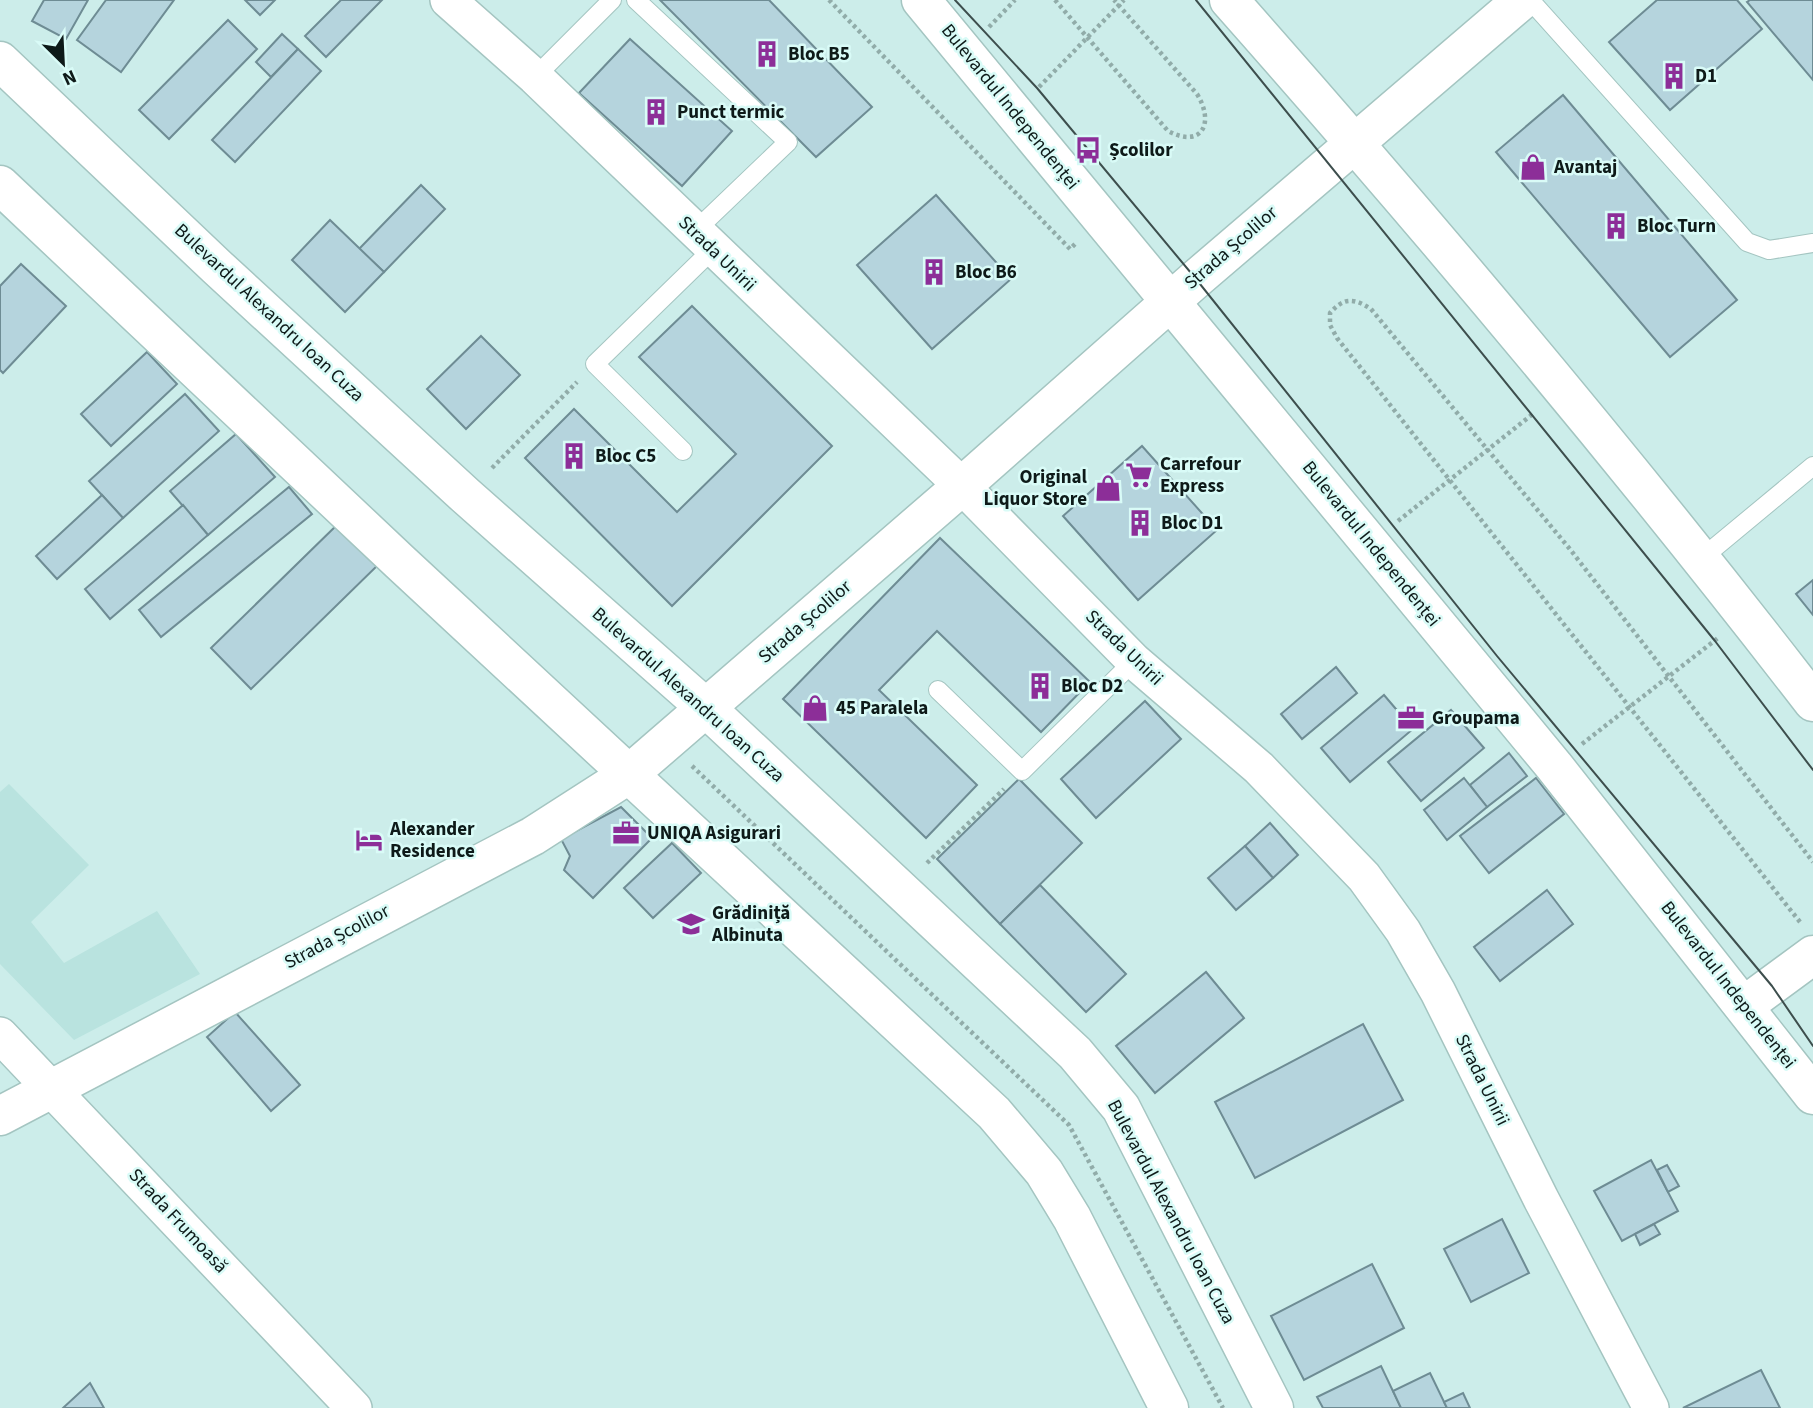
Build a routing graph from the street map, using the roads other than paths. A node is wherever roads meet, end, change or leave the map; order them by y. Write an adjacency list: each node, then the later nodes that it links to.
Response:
1 (448, 0): 9 (street, Strada Unirii)
2 (612, 0): 9 (lane)
3 (636, 0): 12 (lane)
4 (921, 0): 14 (main road, Bulevardul Independenței)
5 (1228, 0): 10 (main road)
6 (1521, 0): 10 (main road, Strada Școlilor)
7 (1530, 0): 13 (lane)
8 (0, 61): 22 (main road, Bulevardul Alexandru Ioan Cuza)
9 (535, 77): 12 (street, Strada Unirii)
10 (1354, 143): 14 (main road, Strada Școlilor); 18 (main road)
11 (0, 185): 23 (main road)
12 (703, 241): 15 (lane); 17 (street, Strada Unirii)
13 (1813, 243)
14 (1171, 301): 17 (main road, Strada Școlilor); 25 (main road, Bulevardul Independenței)
15 (683, 452)
16 (1813, 466): 18 (lane)
17 (962, 486): 19 (street, Strada Unirii); 22 (main road, Strada Școlilor)
18 (1702, 558): 21 (main road)
19 (1134, 661): 20 (lane); 33 (street, Strada Unirii)
20 (938, 690)
21 (1813, 702)
22 (706, 708): 23 (main road, Strada Școlilor); 32 (main road, Bulevardul Alexandru Ioan Cuza)
23 (628, 775): 27 (main road, Strada Școlilor); 31 (main road)
24 (1809, 941): 25 (main road)
25 (1745, 1005): 28 (main road, Bulevardul Independenței)
26 (0, 1035): 27 (street, Strada Frumoasă)
27 (54, 1089): 29 (main road, Strada Școlilor); 30 (street, Strada Frumoasă)
28 (1813, 1095)
29 (0, 1116)
30 (354, 1408)
31 (1169, 1408)
32 (1274, 1408)
33 (1651, 1408)

